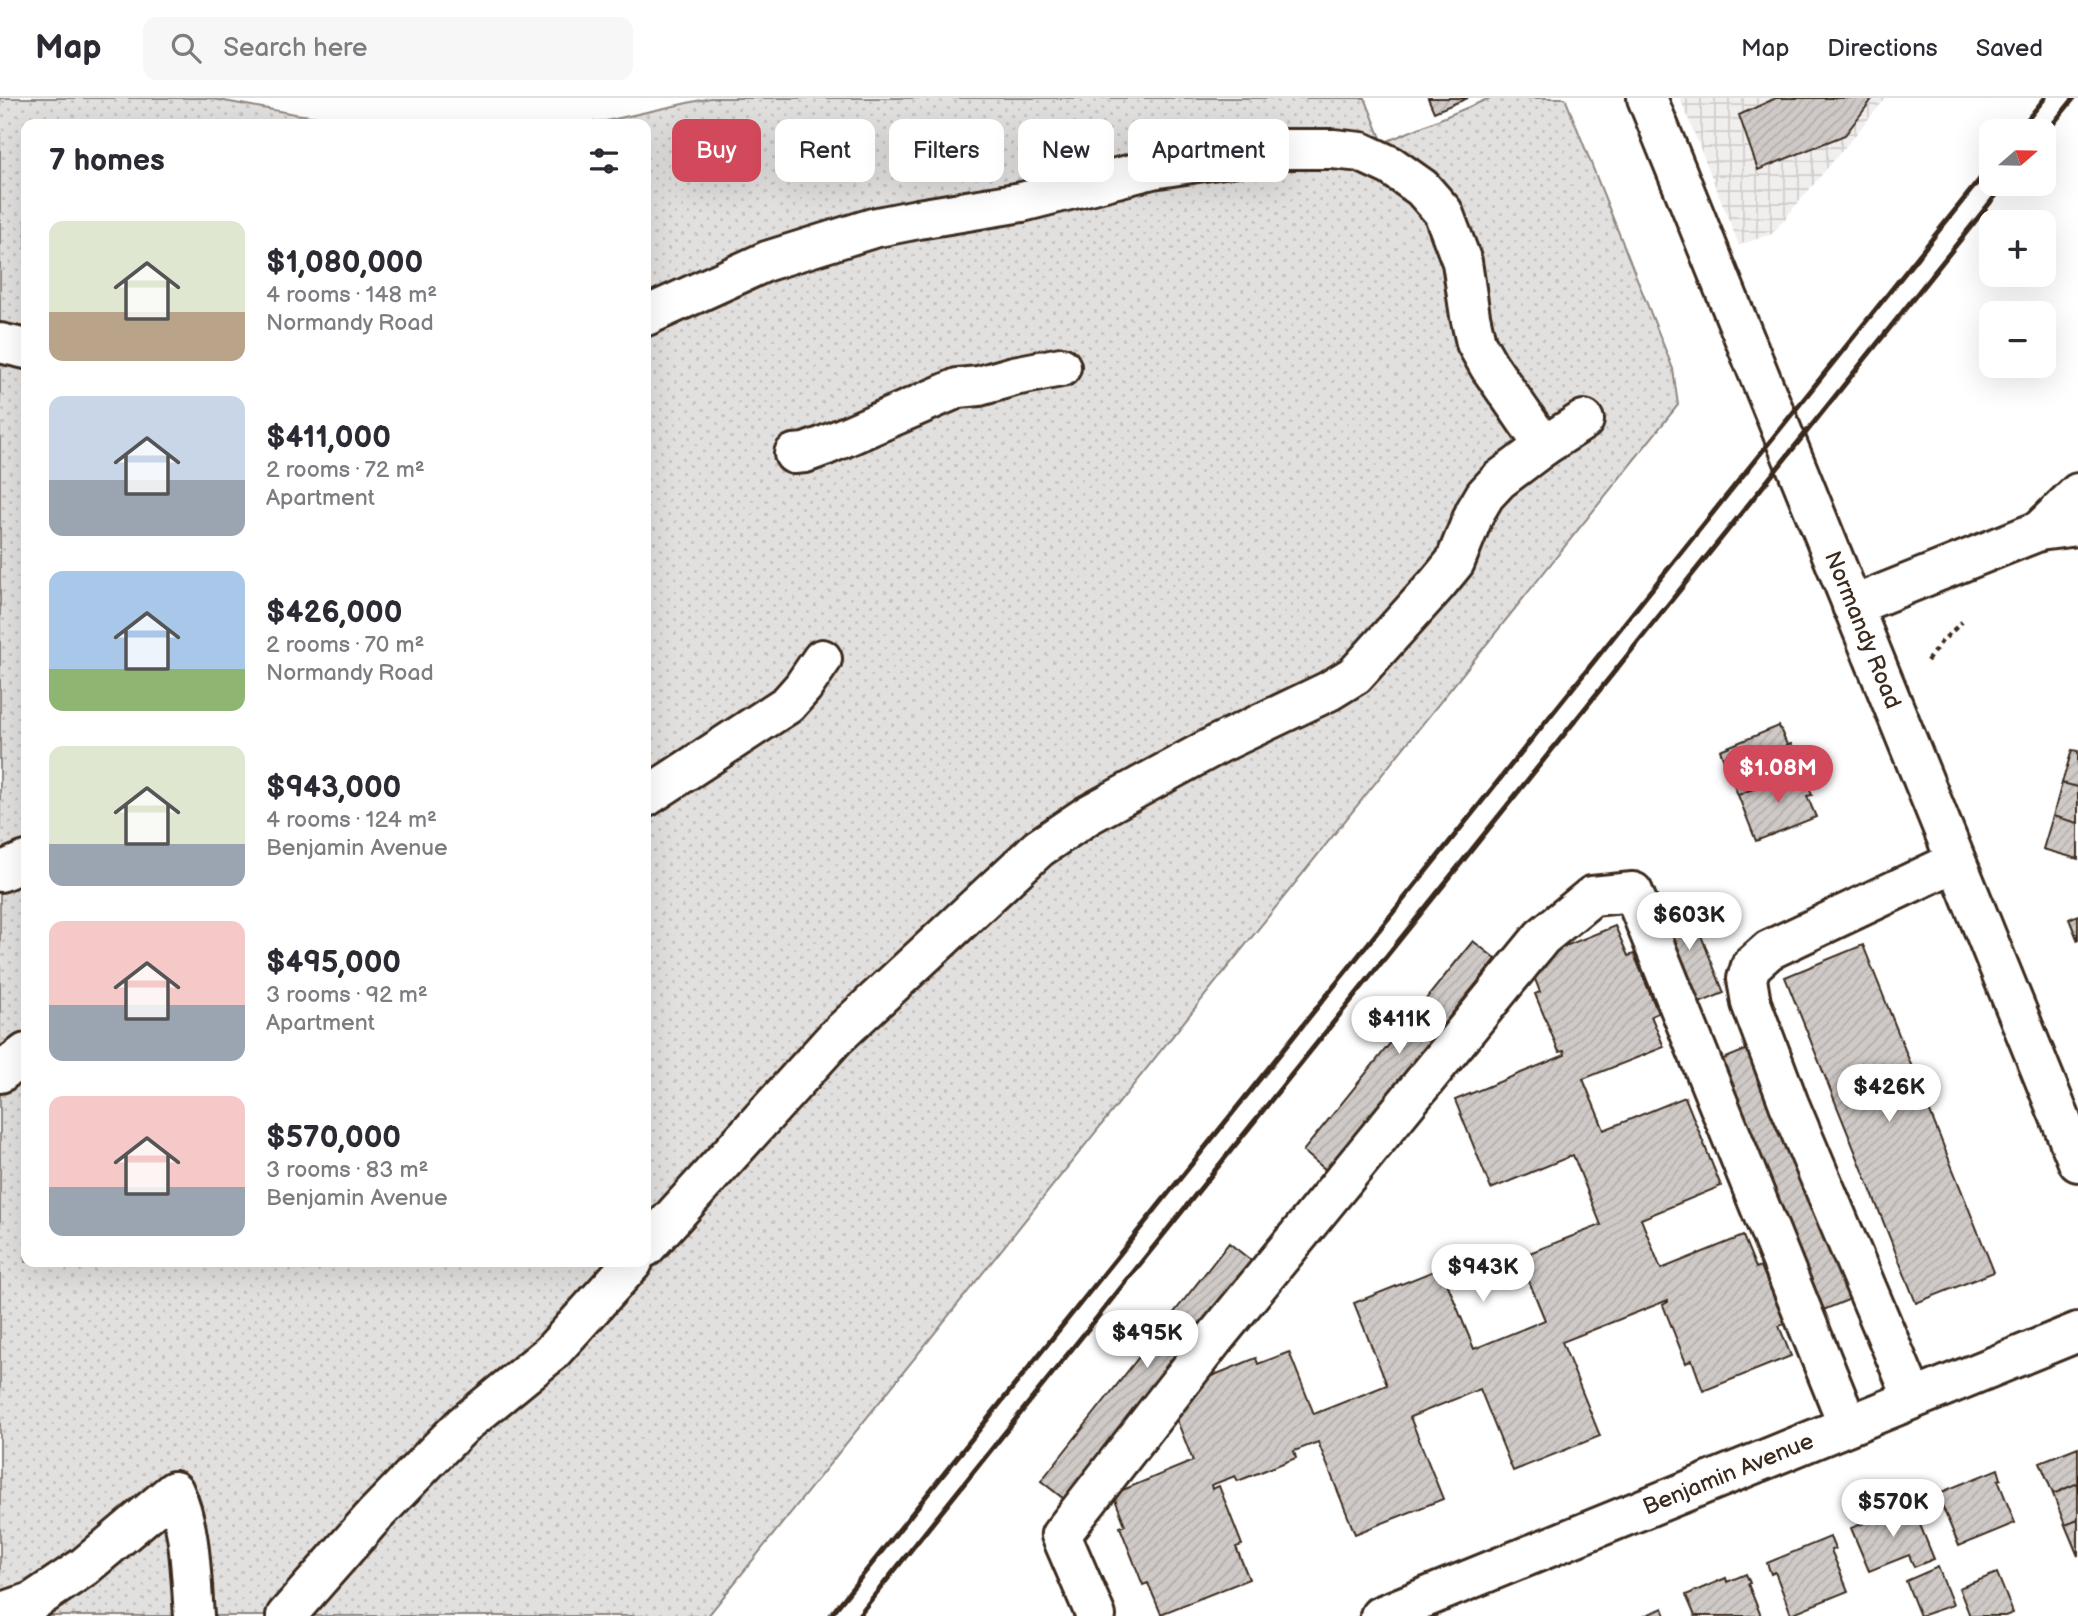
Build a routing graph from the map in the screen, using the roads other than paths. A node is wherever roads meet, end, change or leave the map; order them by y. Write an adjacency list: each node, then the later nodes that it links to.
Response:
1 (1647, 98): 12 (street, Normandy Road)
2 (651, 314): 7 (street)
3 (0, 343): 4 (street)
4 (21, 348)
5 (1061, 367): 8 (street)
6 (1584, 420): 7 (street)
7 (1545, 446): 21 (street)
8 (794, 454)
9 (2078, 494): 11 (street)
10 (2078, 526): 11 (street)
11 (2039, 531): 12 (street)
12 (1852, 606): 16 (street, Normandy Road)
13 (822, 659): 14 (street)
14 (651, 794)
15 (21, 862): 17 (street)
16 (1955, 862): 20 (street, Normandy Road); 24 (street)
17 (0, 872)
18 (21, 1057): 19 (street)
19 (0, 1073)
20 (2078, 1162)
21 (651, 1241)
22 (628, 1267): 28 (street)
23 (2078, 1332): 24 (street, Benjamin Avenue)
24 (1913, 1398): 25 (street, Benjamin Avenue)
25 (1848, 1425): 29 (street); 30 (street, Benjamin Avenue)
26 (0, 1613): 27 (street)
27 (194, 1616)
28 (286, 1616)
29 (1096, 1616)
30 (1380, 1616)

